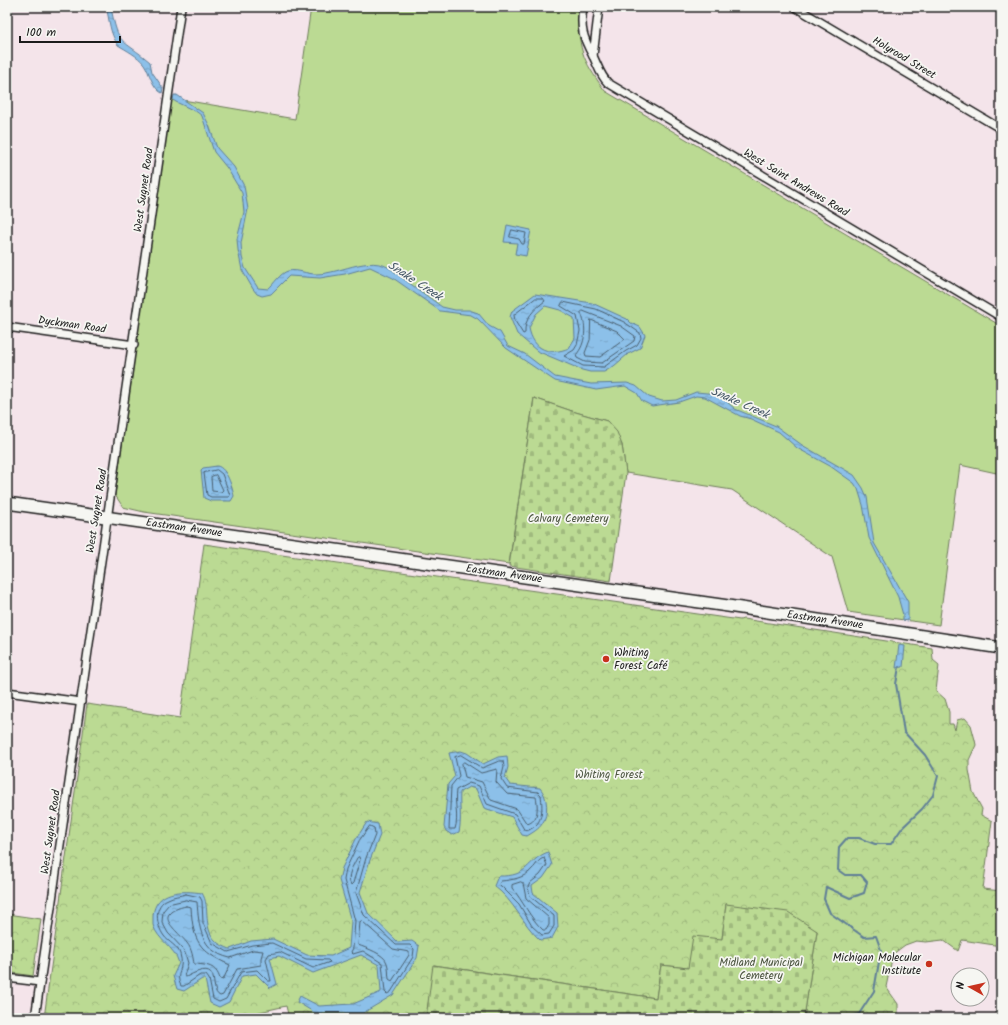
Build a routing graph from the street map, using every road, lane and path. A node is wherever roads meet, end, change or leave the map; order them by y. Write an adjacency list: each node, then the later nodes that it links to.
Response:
1 (181, 7): 9 (street, West Sugnet Road)
2 (583, 7): 5 (street, West Saint Andrews Road)
3 (599, 7): 5 (street, West Saint Andrews Road)
4 (795, 7): 6 (street, Holyrood Street)
5 (593, 56): 7 (street, West Saint Andrews Road)
6 (1001, 129)
7 (1001, 317)
8 (7, 327): 9 (street, Dyckman Road)
9 (134, 345): 11 (street, West Sugnet Road)
10 (7, 503): 11 (main road, Eastman Avenue)
11 (107, 517): 12 (main road, Eastman Avenue); 14 (street, West Sugnet Road)
12 (1001, 648)
13 (7, 692): 14 (street)
14 (81, 702): 16 (street, West Sugnet Road)
15 (7, 978): 16 (street)
16 (40, 982): 17 (street, West Sugnet Road)
17 (35, 1018)

